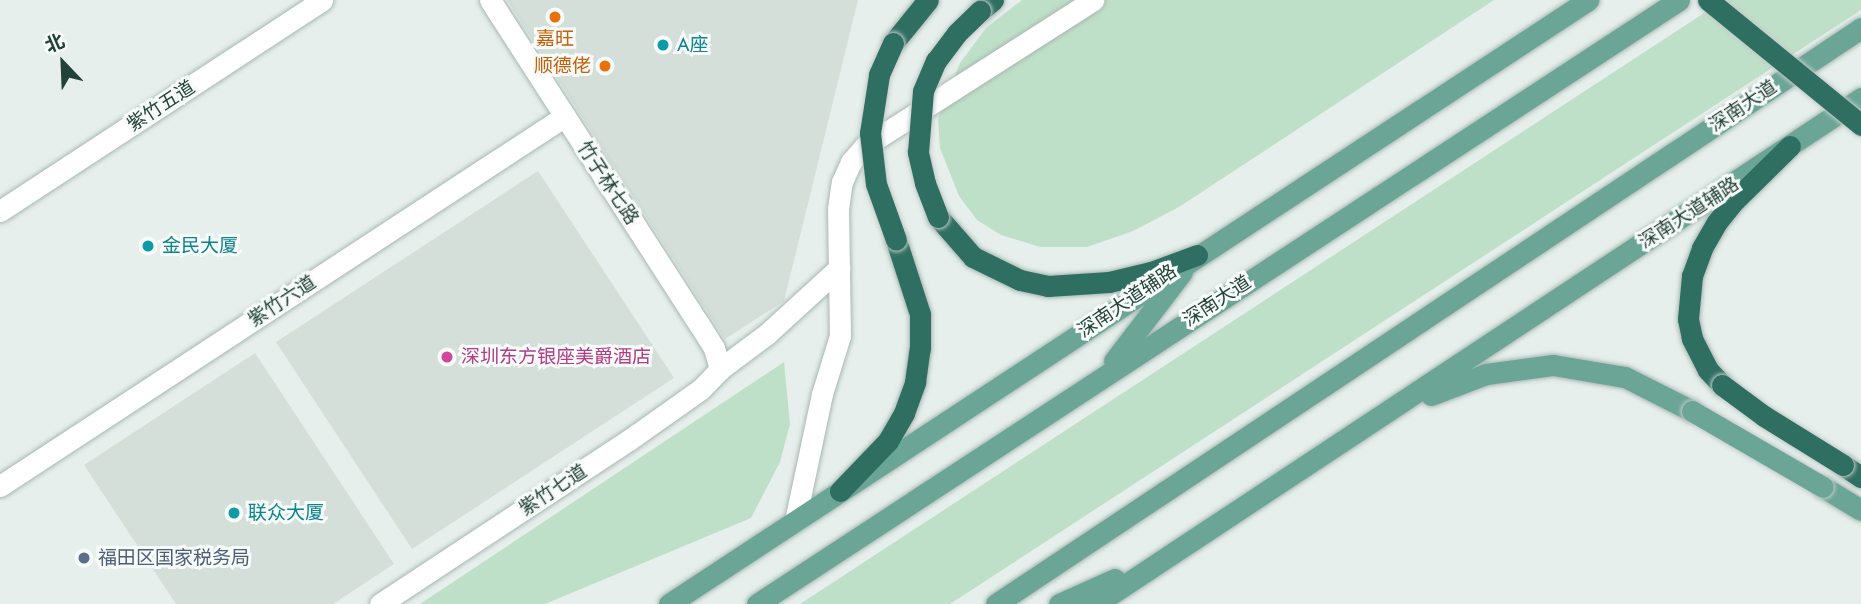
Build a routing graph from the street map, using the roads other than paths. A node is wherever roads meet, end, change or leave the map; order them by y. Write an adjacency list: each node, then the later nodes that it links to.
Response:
1 (322, 0): 14 (street, 紫竹五道)
2 (490, 0): 11 (street, 竹子林七路)
3 (928, 0): 22 (highway, bridge)
4 (1093, 0): 16 (street)
5 (1588, 0): 15 (main road, 深南大道辅路)
6 (1679, 0): 18 (main road, 深南大道)
7 (1709, 0): 12 (highway, bridge)
8 (986, 5): 15 (highway, bridge)
9 (1861, 28): 29 (main road, 深南大道)
10 (1861, 99): 13 (main road, 深南大道辅路)
11 (565, 116): 17 (street, 竹子林七路); 21 (street, 紫竹六道)
12 (1861, 125)
13 (1790, 146): 19 (main road, 深南大道辅路); 20 (highway, bridge)
14 (0, 211)
15 (1197, 255): 18 (main road); 22 (main road, 深南大道辅路)
16 (839, 268): 17 (street, 紫竹七道); 24 (street)
17 (720, 369): 26 (street, 紫竹七道)
18 (1090, 384): 28 (main road, 深南大道)
19 (1384, 415): 23 (main road, bridge); 25 (main road, 深南大道辅路)
20 (1852, 471)
21 (0, 486)
22 (840, 491): 24 (main road, 深南大道辅路)
23 (1861, 510)
24 (795, 521): 27 (main road, 深南大道辅路)
25 (1182, 547): 30 (main road); 31 (main road, 深南大道辅路)
26 (380, 604)
27 (669, 604)
28 (757, 604)
29 (996, 604)
30 (1059, 604)
31 (1096, 604)

